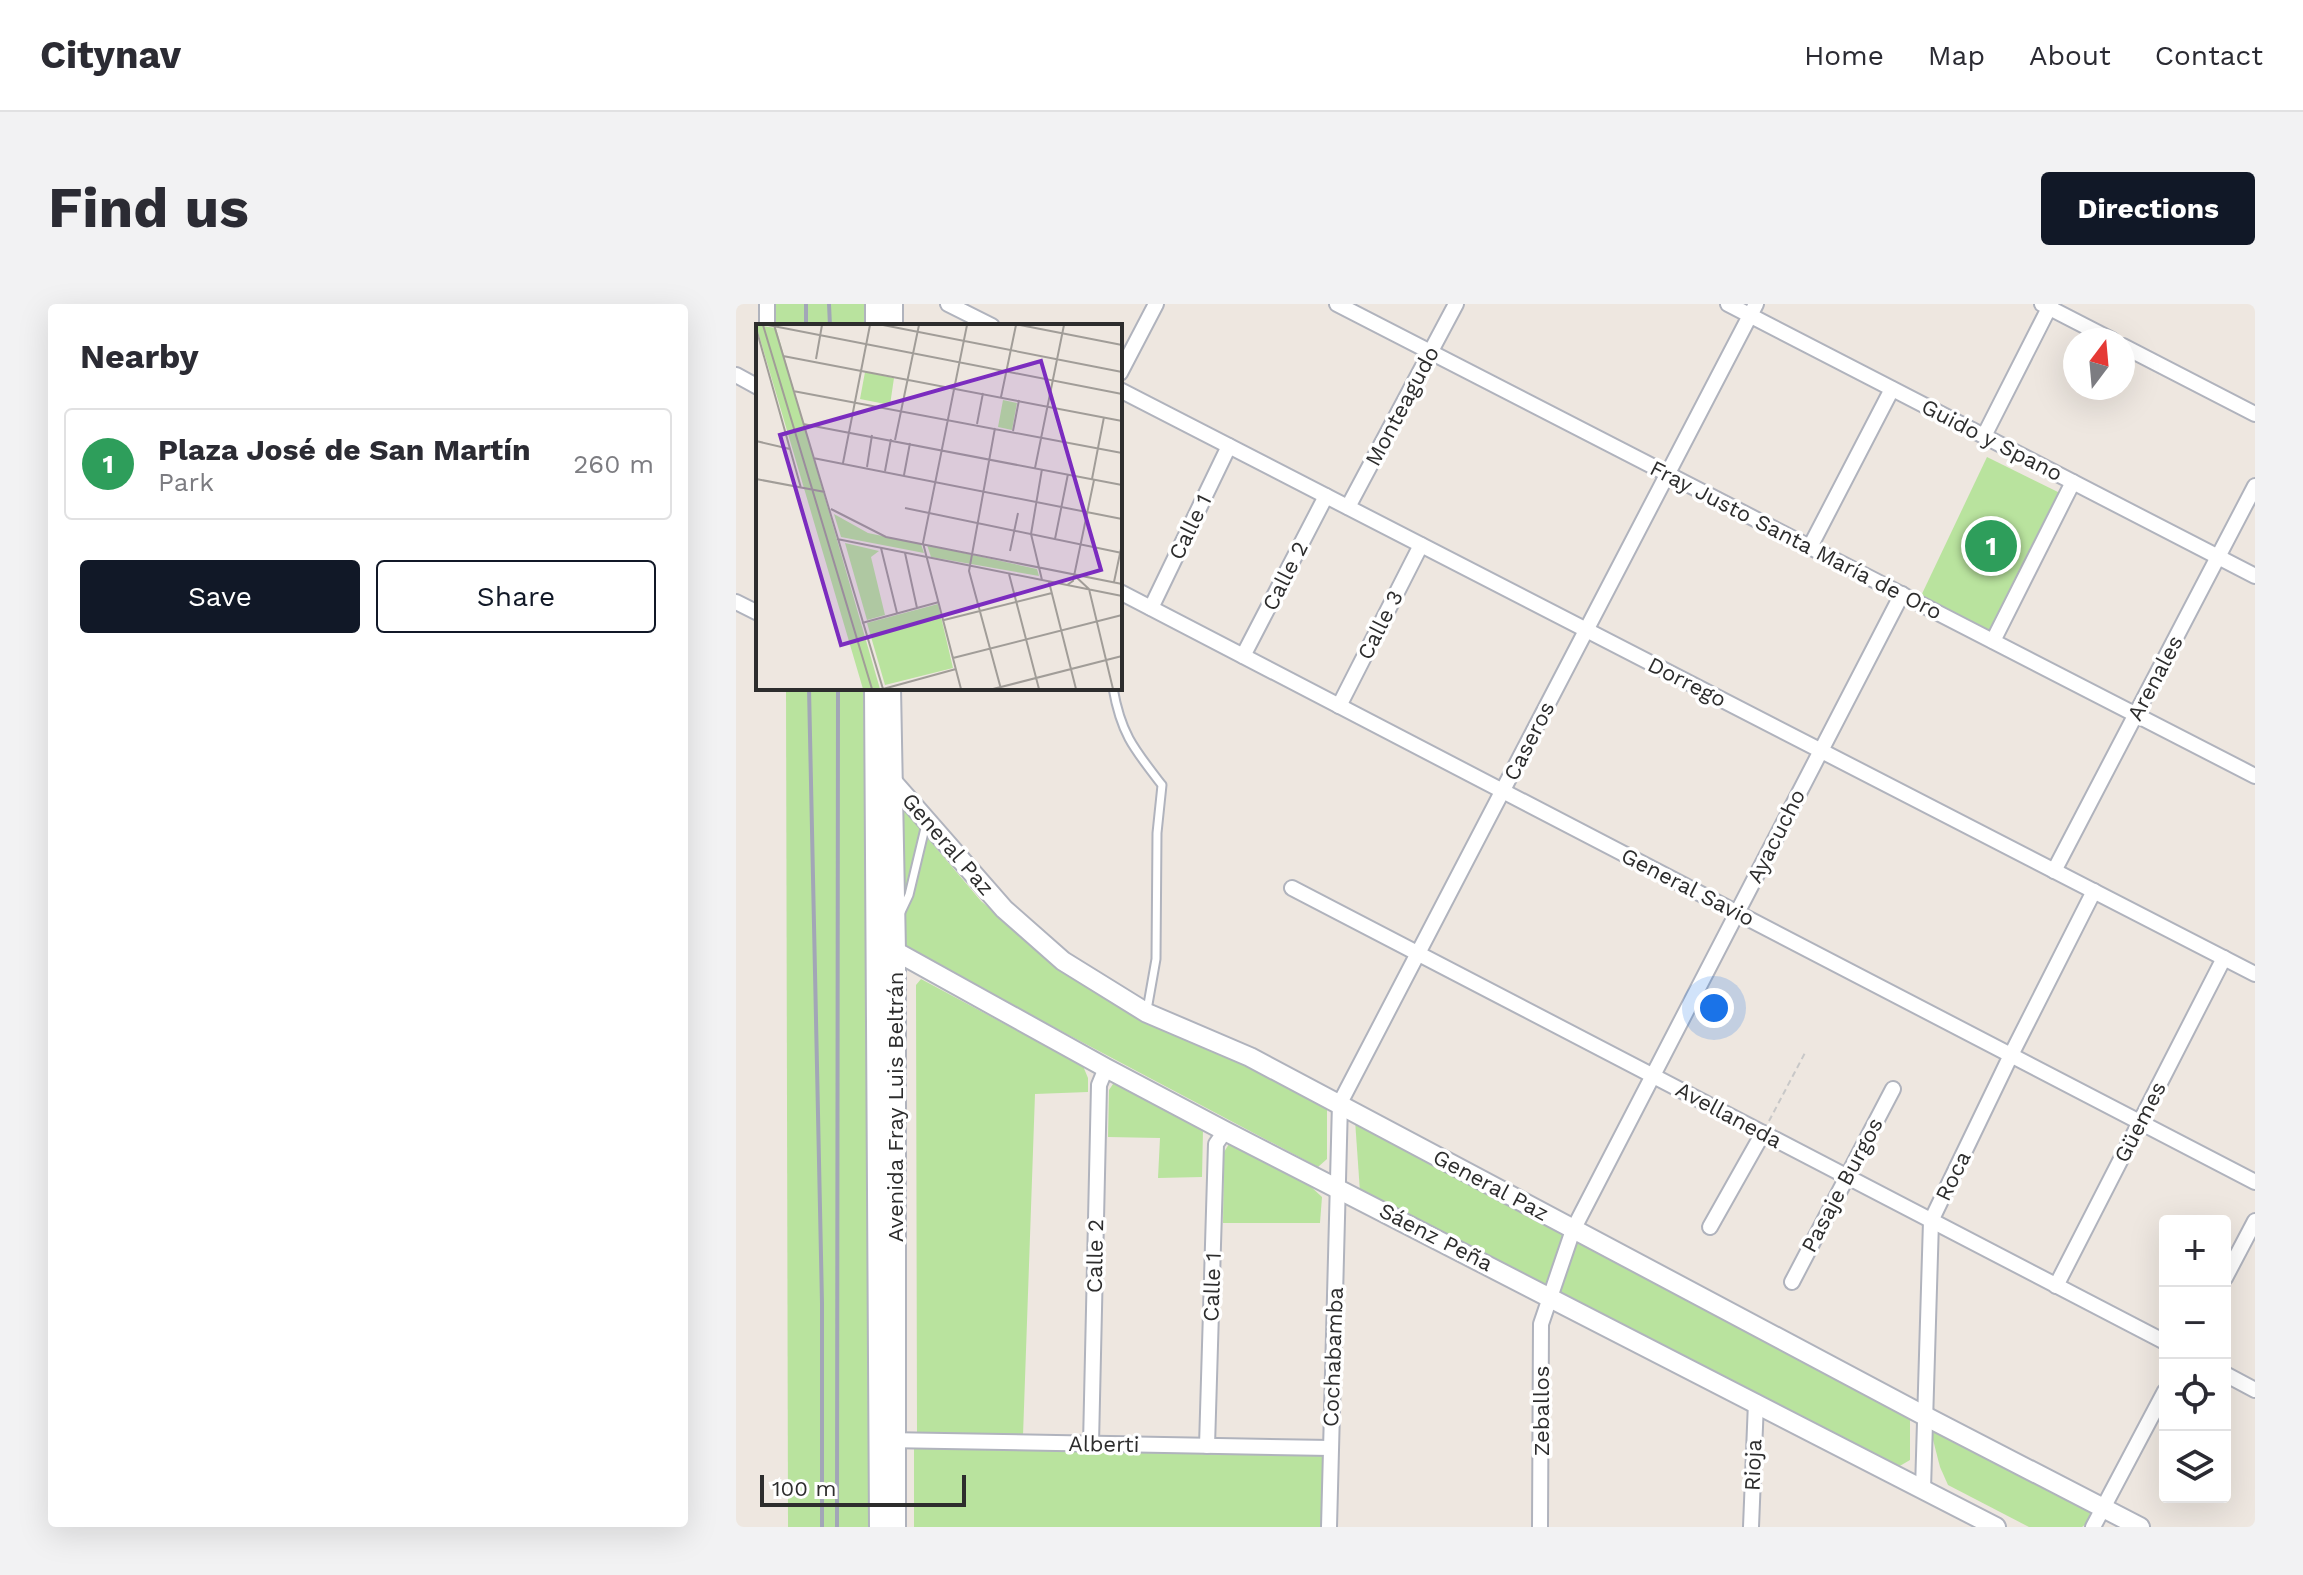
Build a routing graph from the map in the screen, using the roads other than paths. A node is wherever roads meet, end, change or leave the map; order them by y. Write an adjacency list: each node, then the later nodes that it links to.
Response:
1 (948, 304): 8 (street)
2 (1156, 304): 12 (street)
3 (1337, 304): 10 (street, Fray Justo Santa María de Oro)
4 (1456, 304): 10 (street, Monteagudo)
5 (1728, 304): 7 (street, Guido y Spano)
6 (2047, 305): 9 (street); 18 (street)
7 (1753, 310): 15 (street, Guido y Spano); 20 (street, Caseros)
8 (988, 324)
9 (2090, 328)
10 (1431, 352): 20 (street, Fray Justo Santa María de Oro); 24 (street, Monteagudo)
11 (2135, 352): 17 (street)
12 (1122, 369)
13 (736, 375): 14 (street)
14 (756, 386)
15 (1892, 389): 18 (street, Guido y Spano); 26 (street)
16 (1122, 391): 19 (street, Dorrego)
17 (2255, 414)
18 (1984, 436): 21 (street, Guido y Spano)
19 (1229, 446): 23 (street, Dorrego); 32 (street, Calle 1)
20 (1668, 474): 26 (street, Fray Justo Santa María de Oro); 34 (street, Caseros)
21 (2073, 482): 27 (street, Guido y Spano); 35 (street)
22 (2255, 486): 27 (street, Arenales)
23 (1326, 496): 24 (street, Dorrego); 36 (street, Calle 2)
24 (1348, 507): 25 (street, Dorrego)
25 (1421, 545): 34 (street, Dorrego); 40 (street, Calle 3)
26 (1810, 547): 30 (street, Fray Justo Santa María de Oro)
27 (2218, 557): 28 (street, Guido y Spano); 41 (street, Arenales)
28 (2255, 576)
29 (1122, 593): 32 (street, General Savio)
30 (1902, 594): 35 (street, Fray Justo Santa María de Oro); 42 (street, Ayacucho)
31 (736, 602): 33 (street)
32 (1151, 608): 36 (street, General Savio)
33 (756, 612)
34 (1586, 630): 42 (street, Dorrego); 45 (street, Caseros)
35 (1993, 641): 41 (street, Fray Justo Santa María de Oro)
36 (1243, 656): 40 (street, General Savio)
37 (875, 690): 52 (main road, Avenida Fray Luis Beltrán)
38 (890, 690): 44 (main road, Avenida Fray Luis Beltrán)
39 (1113, 690): 56 (lane)
40 (1339, 706): 45 (street, General Savio)
41 (2136, 714): 43 (street, Fray Justo Santa María de Oro); 47 (street, Arenales)
42 (1820, 751): 47 (street, Dorrego); 50 (street, Ayacucho)
43 (2255, 776)
44 (891, 780): 46 (street, General Paz); 51 (main road, Avenida Fray Luis Beltrán)
45 (1503, 791): 50 (street, General Savio); 53 (street, Caseros)
46 (927, 819): 51 (lane); 56 (street, General Paz)
47 (2054, 871): 49 (street, Dorrego)
48 (1292, 888): 53 (street, Avellaneda)
49 (2094, 891): 54 (street, Dorrego); 57 (street, Roca)
50 (1737, 913): 57 (street, General Savio); 59 (street, Ayacucho)
51 (894, 929): 52 (main road, Avenida Fray Luis Beltrán)
52 (886, 949): 58 (street, Sáenz Peña); 82 (main road, Avenida Fray Luis Beltrán)
53 (1419, 953): 59 (street, Avellaneda); 61 (street, Caseros)
54 (2224, 958): 55 (street, Dorrego); 62 (street, Güemes)
55 (2255, 974)
56 (1147, 1013): 61 (street, General Paz)
57 (2011, 1055): 62 (street, General Savio); 68 (street, Roca)
58 (1106, 1068): 63 (street, Sáenz Peña); 83 (street, Calle 2)
59 (1653, 1075): 64 (street, Avellaneda); 71 (street, Ayacucho)
60 (1893, 1089): 65 (street, Pasaje Burgos)
61 (1340, 1103): 67 (street, Caseros); 71 (street, General Paz)
62 (2139, 1122): 66 (street, General Savio); 74 (street, Güemes)
63 (1225, 1131): 67 (street, Sáenz Peña); 84 (street, Calle 1)
64 (1763, 1133): 65 (street, Avellaneda); 70 (street)
65 (1847, 1177): 68 (street, Avellaneda); 73 (street, Pasaje Burgos)
66 (2255, 1182)
67 (1338, 1188): 75 (street, Sáenz Peña); 85 (street, Cochabamba)
68 (1931, 1221): 74 (street, Avellaneda); 81 (street, Roca)
69 (2255, 1221): 72 (street)
70 (1710, 1227)
71 (1573, 1230): 75 (street, Ayacucho); 81 (street, General Paz)
72 (2231, 1267)
73 (1792, 1282)
74 (2056, 1286): 76 (street, Avellaneda)
75 (1552, 1297): 79 (street, Sáenz Peña); 92 (street, Zeballos)
76 (2159, 1339)
77 (2231, 1377): 78 (street)
78 (2255, 1390)
79 (1756, 1402): 86 (street, Sáenz Peña); 93 (street, Rioja)
80 (2159, 1402): 88 (street)
81 (1925, 1416): 86 (street, Roca); 88 (street, General Paz)
82 (886, 1440): 83 (street, Alberti); 89 (main road, Avenida Fray Luis Beltrán); 90 (main road, Avenida Fray Luis Beltrán)
83 (1091, 1444): 84 (street, Alberti)
84 (1207, 1446): 85 (street, Alberti)
85 (1331, 1448): 91 (street, Cochabamba)
86 (1923, 1489): 87 (street, Sáenz Peña)
87 (1958, 1507): 94 (street); 95 (street, Sáenz Peña)
88 (2103, 1508): 96 (street); 97 (street); 98 (street, General Paz)
89 (880, 1527)
90 (895, 1527)
91 (1329, 1527)
92 (1540, 1527)
93 (1751, 1527)
94 (1957, 1527)
95 (1996, 1527)
96 (2093, 1527)
97 (2107, 1527)
98 (2140, 1527)

